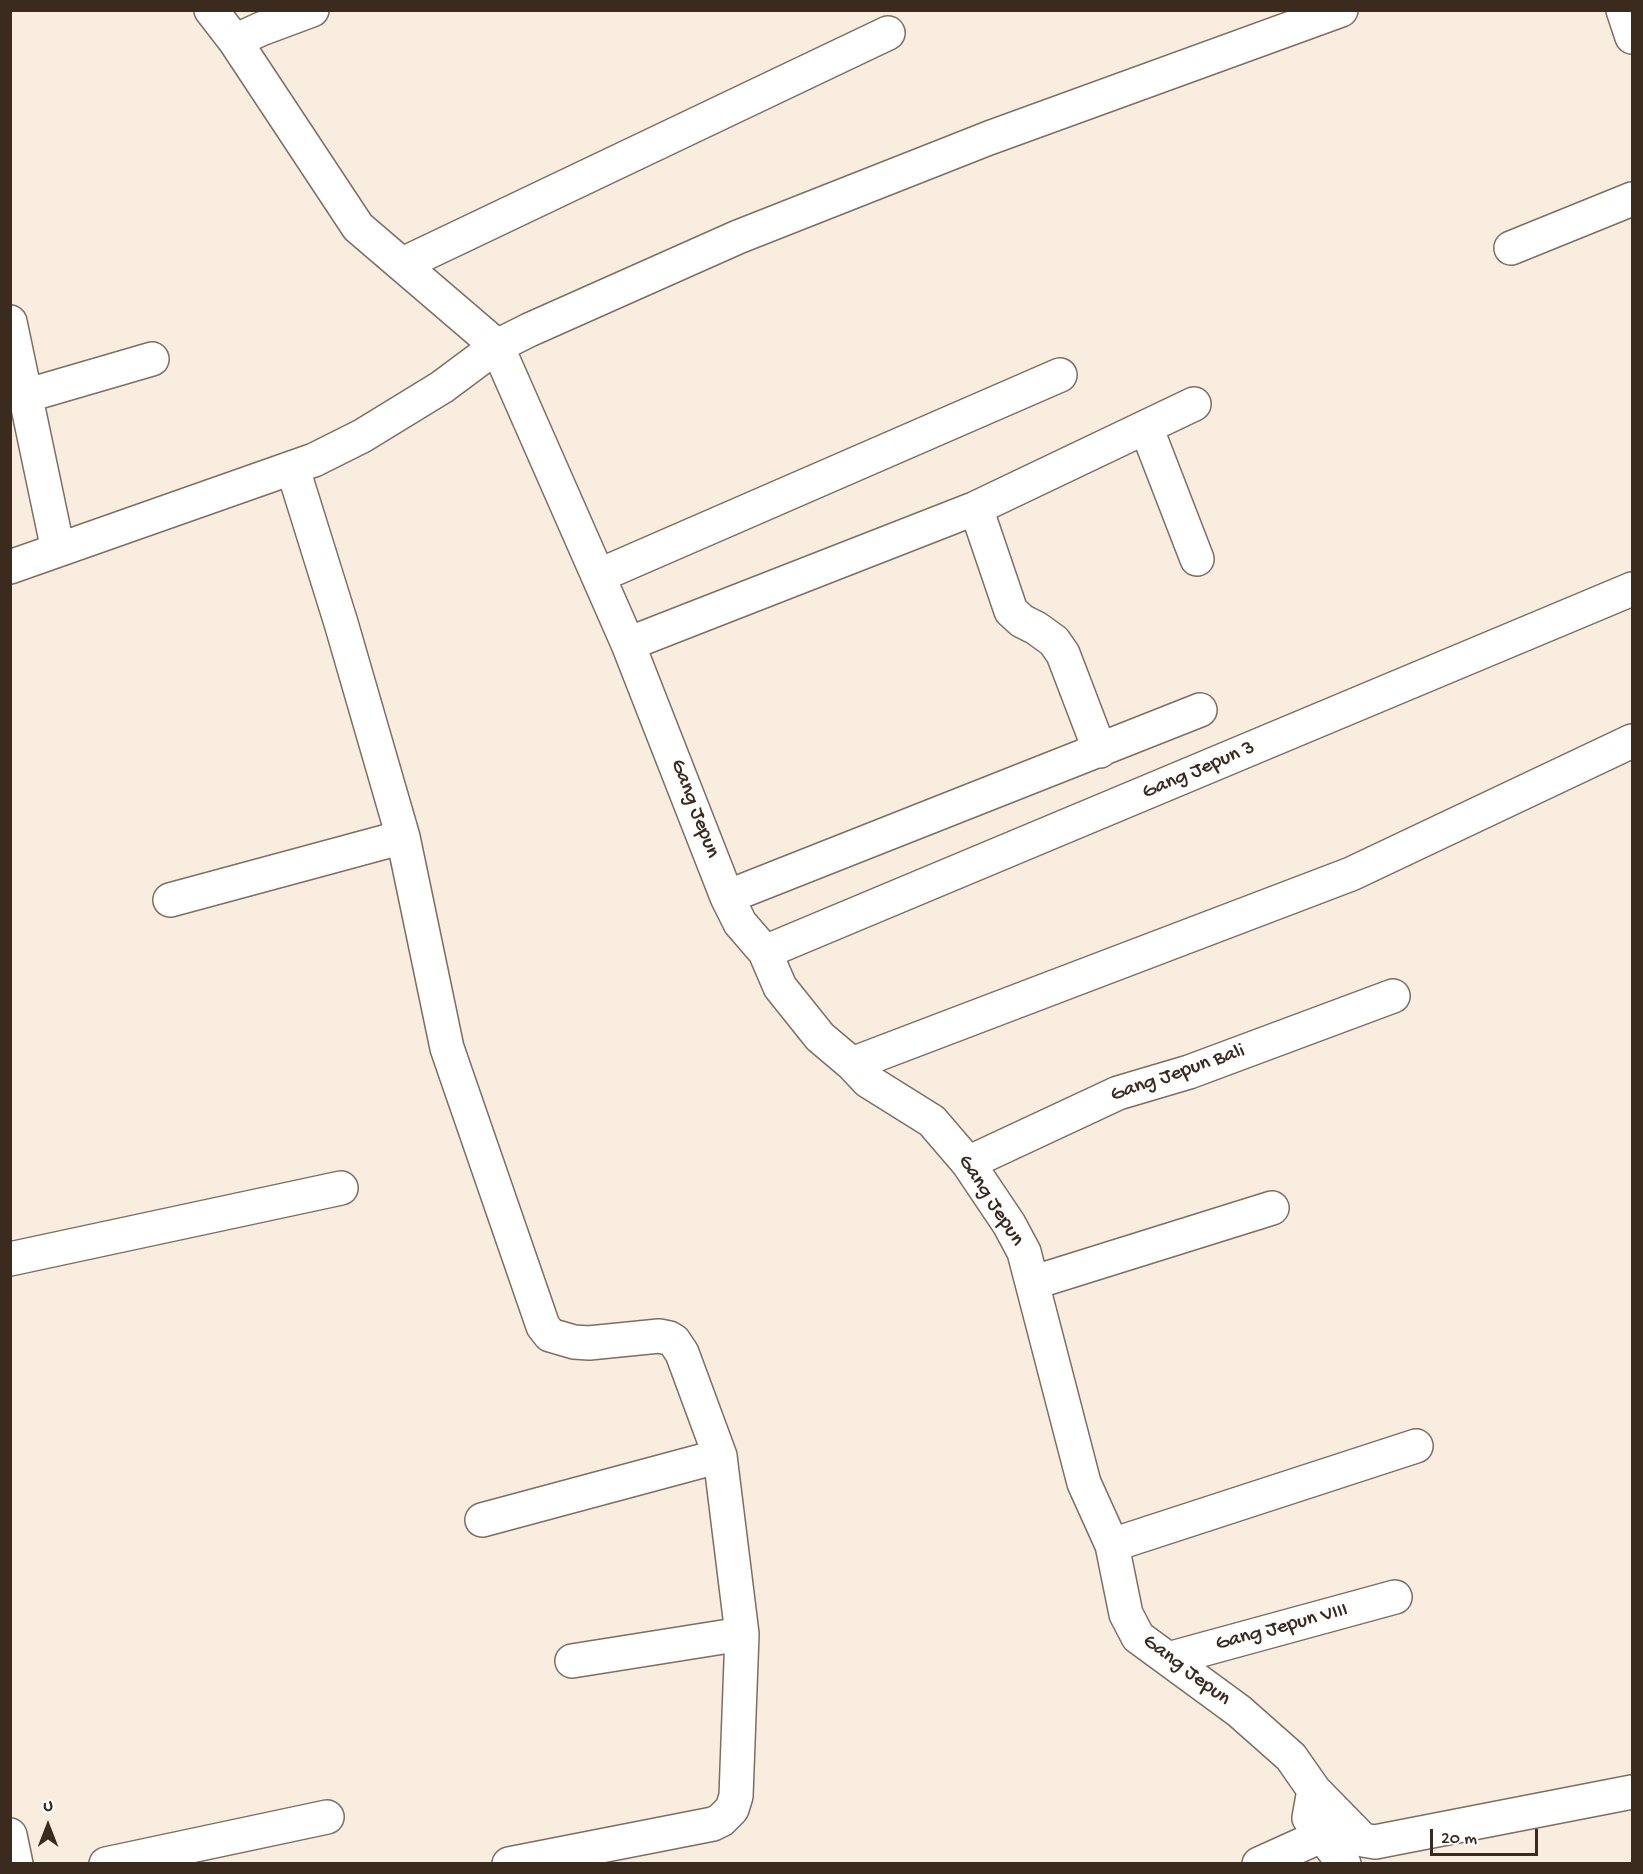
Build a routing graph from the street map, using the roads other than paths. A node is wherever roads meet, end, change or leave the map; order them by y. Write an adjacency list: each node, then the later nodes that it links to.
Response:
1 (211, 10): 7 (street)
2 (312, 10): 7 (street)
3 (1341, 10): 12 (street)
4 (1623, 10): 6 (street)
5 (888, 33): 10 (street)
6 (1632, 38)
7 (235, 41): 10 (street)
8 (1632, 199): 9 (street)
9 (1511, 248)
10 (404, 264): 12 (street)
11 (10, 322): 15 (street)
12 (497, 346): 18 (street); 23 (street, Gang Jepun)
13 (152, 359): 15 (street)
14 (1060, 375): 23 (street)
15 (26, 396): 20 (street)
16 (1194, 404): 17 (street)
17 (1146, 427): 19 (street); 21 (street)
18 (293, 469): 20 (street); 29 (street)
19 (976, 508): 25 (street); 28 (street)
20 (58, 550): 22 (street)
21 (1197, 559)
22 (10, 567)
23 (598, 576): 25 (street, Gang Jepun)
24 (1632, 589): 32 (street, Gang Jepun 3)
25 (628, 644): 30 (street, Gang Jepun)
26 (1200, 710): 28 (street)
27 (1632, 741): 34 (street)
28 (1100, 751): 30 (street)
29 (404, 837): 31 (street); 41 (street)
30 (727, 897): 32 (street, Gang Jepun)
31 (170, 900)
32 (765, 952): 34 (street, Gang Jepun)
33 (1393, 996): 35 (street, Gang Jepun Bali)
34 (852, 1064): 35 (street, Gang Jepun)
35 (968, 1163): 39 (street, Gang Jepun)
36 (341, 1188): 38 (street)
37 (1272, 1208): 39 (street)
38 (10, 1259)
39 (1032, 1283): 43 (street, Gang Jepun)
40 (1416, 1446): 43 (street)
41 (720, 1456): 42 (street); 45 (street)
42 (482, 1520)
43 (1112, 1545): 46 (street, Gang Jepun)
44 (1395, 1597): 46 (street, Gang Jepun VIII)
45 (742, 1634): 47 (street); 53 (street)
46 (1168, 1659): 48 (street, Gang Jepun)
47 (572, 1661)
48 (1314, 1790): 49 (street, Gang Jepun); 52 (street)
49 (1632, 1792)
50 (327, 1817): 55 (street)
51 (10, 1835): 54 (street)
52 (1321, 1836): 57 (street); 58 (street)
53 (567, 1857): 56 (street)
54 (16, 1863)
55 (106, 1863)
56 (509, 1863)
57 (1258, 1863)
58 (1344, 1863)

